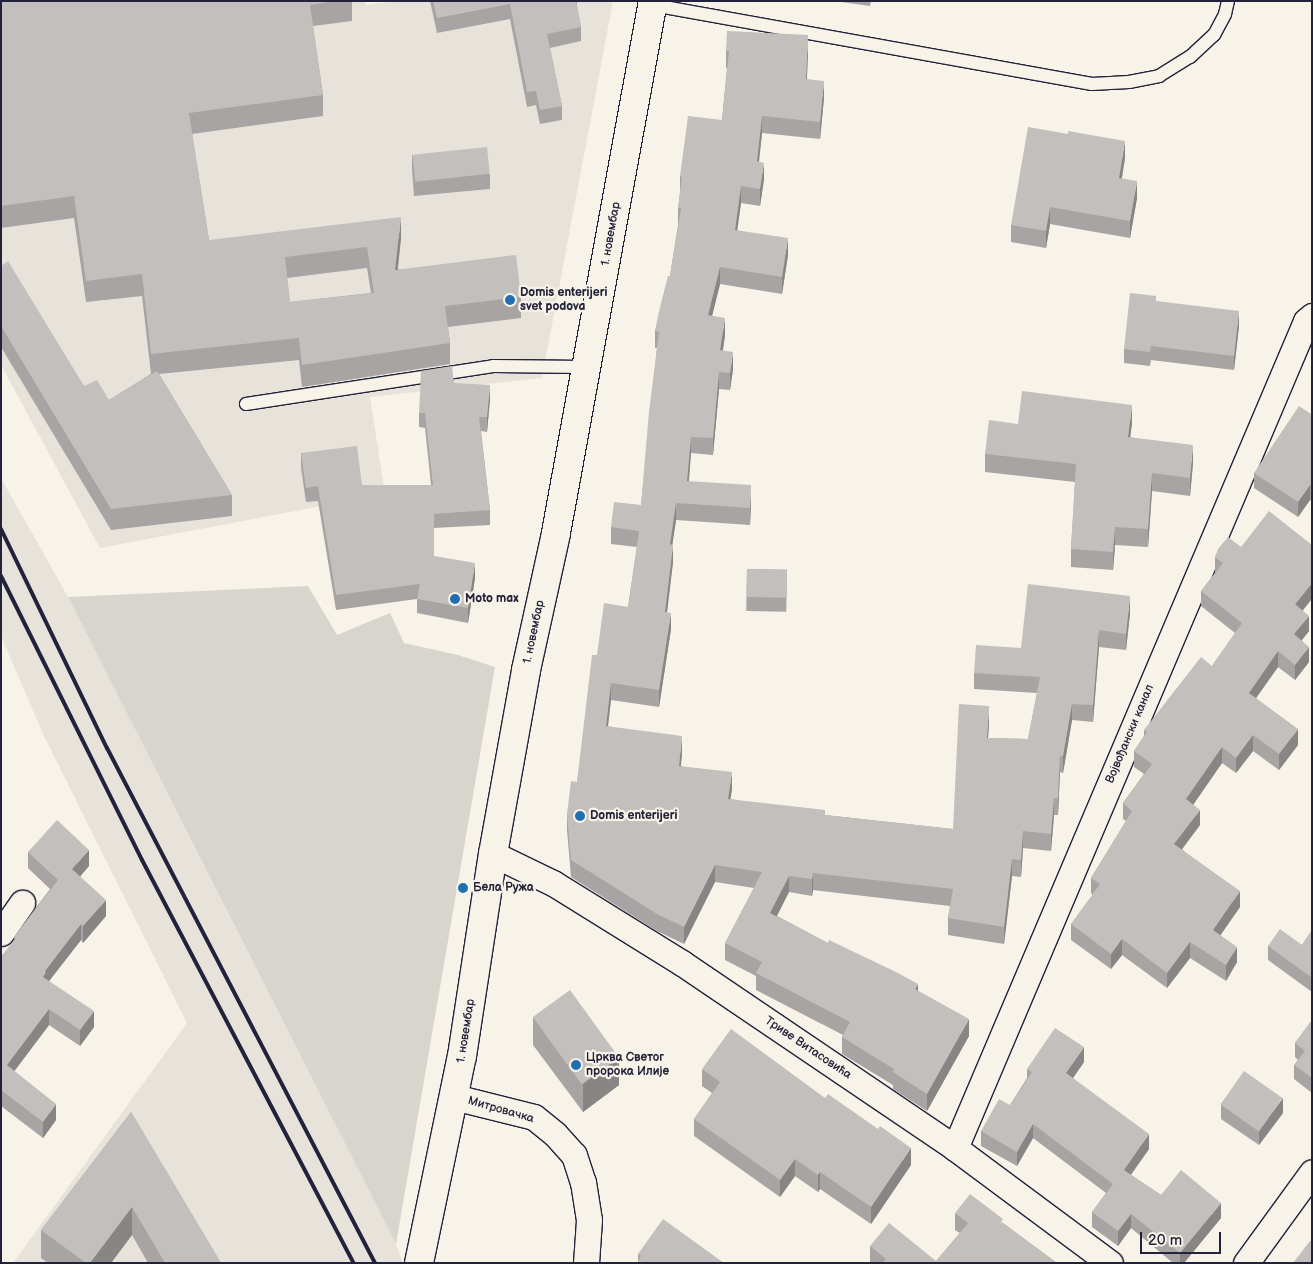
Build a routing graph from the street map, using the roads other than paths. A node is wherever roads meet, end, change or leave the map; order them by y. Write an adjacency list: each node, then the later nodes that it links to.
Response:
1 (1228, 1): 2 (lane)
2 (653, 3): 4 (main road, 1. новембар)
3 (1309, 318): 10 (street, Војвођански канал)
4 (586, 367): 5 (lane); 6 (main road, 1. новембар)
5 (246, 404)
6 (493, 854): 9 (main road, 1. новембар); 10 (street, Триве Витасовића)
7 (22, 903): 8 (street)
8 (1, 933)
9 (454, 1097): 12 (main road, 1. новембар); 13 (street, Митровачка)
10 (955, 1148): 14 (street, Триве Витасовића)
11 (1312, 1172): 15 (street)
12 (419, 1263)
13 (586, 1263)
14 (1110, 1263)
15 (1246, 1263)

